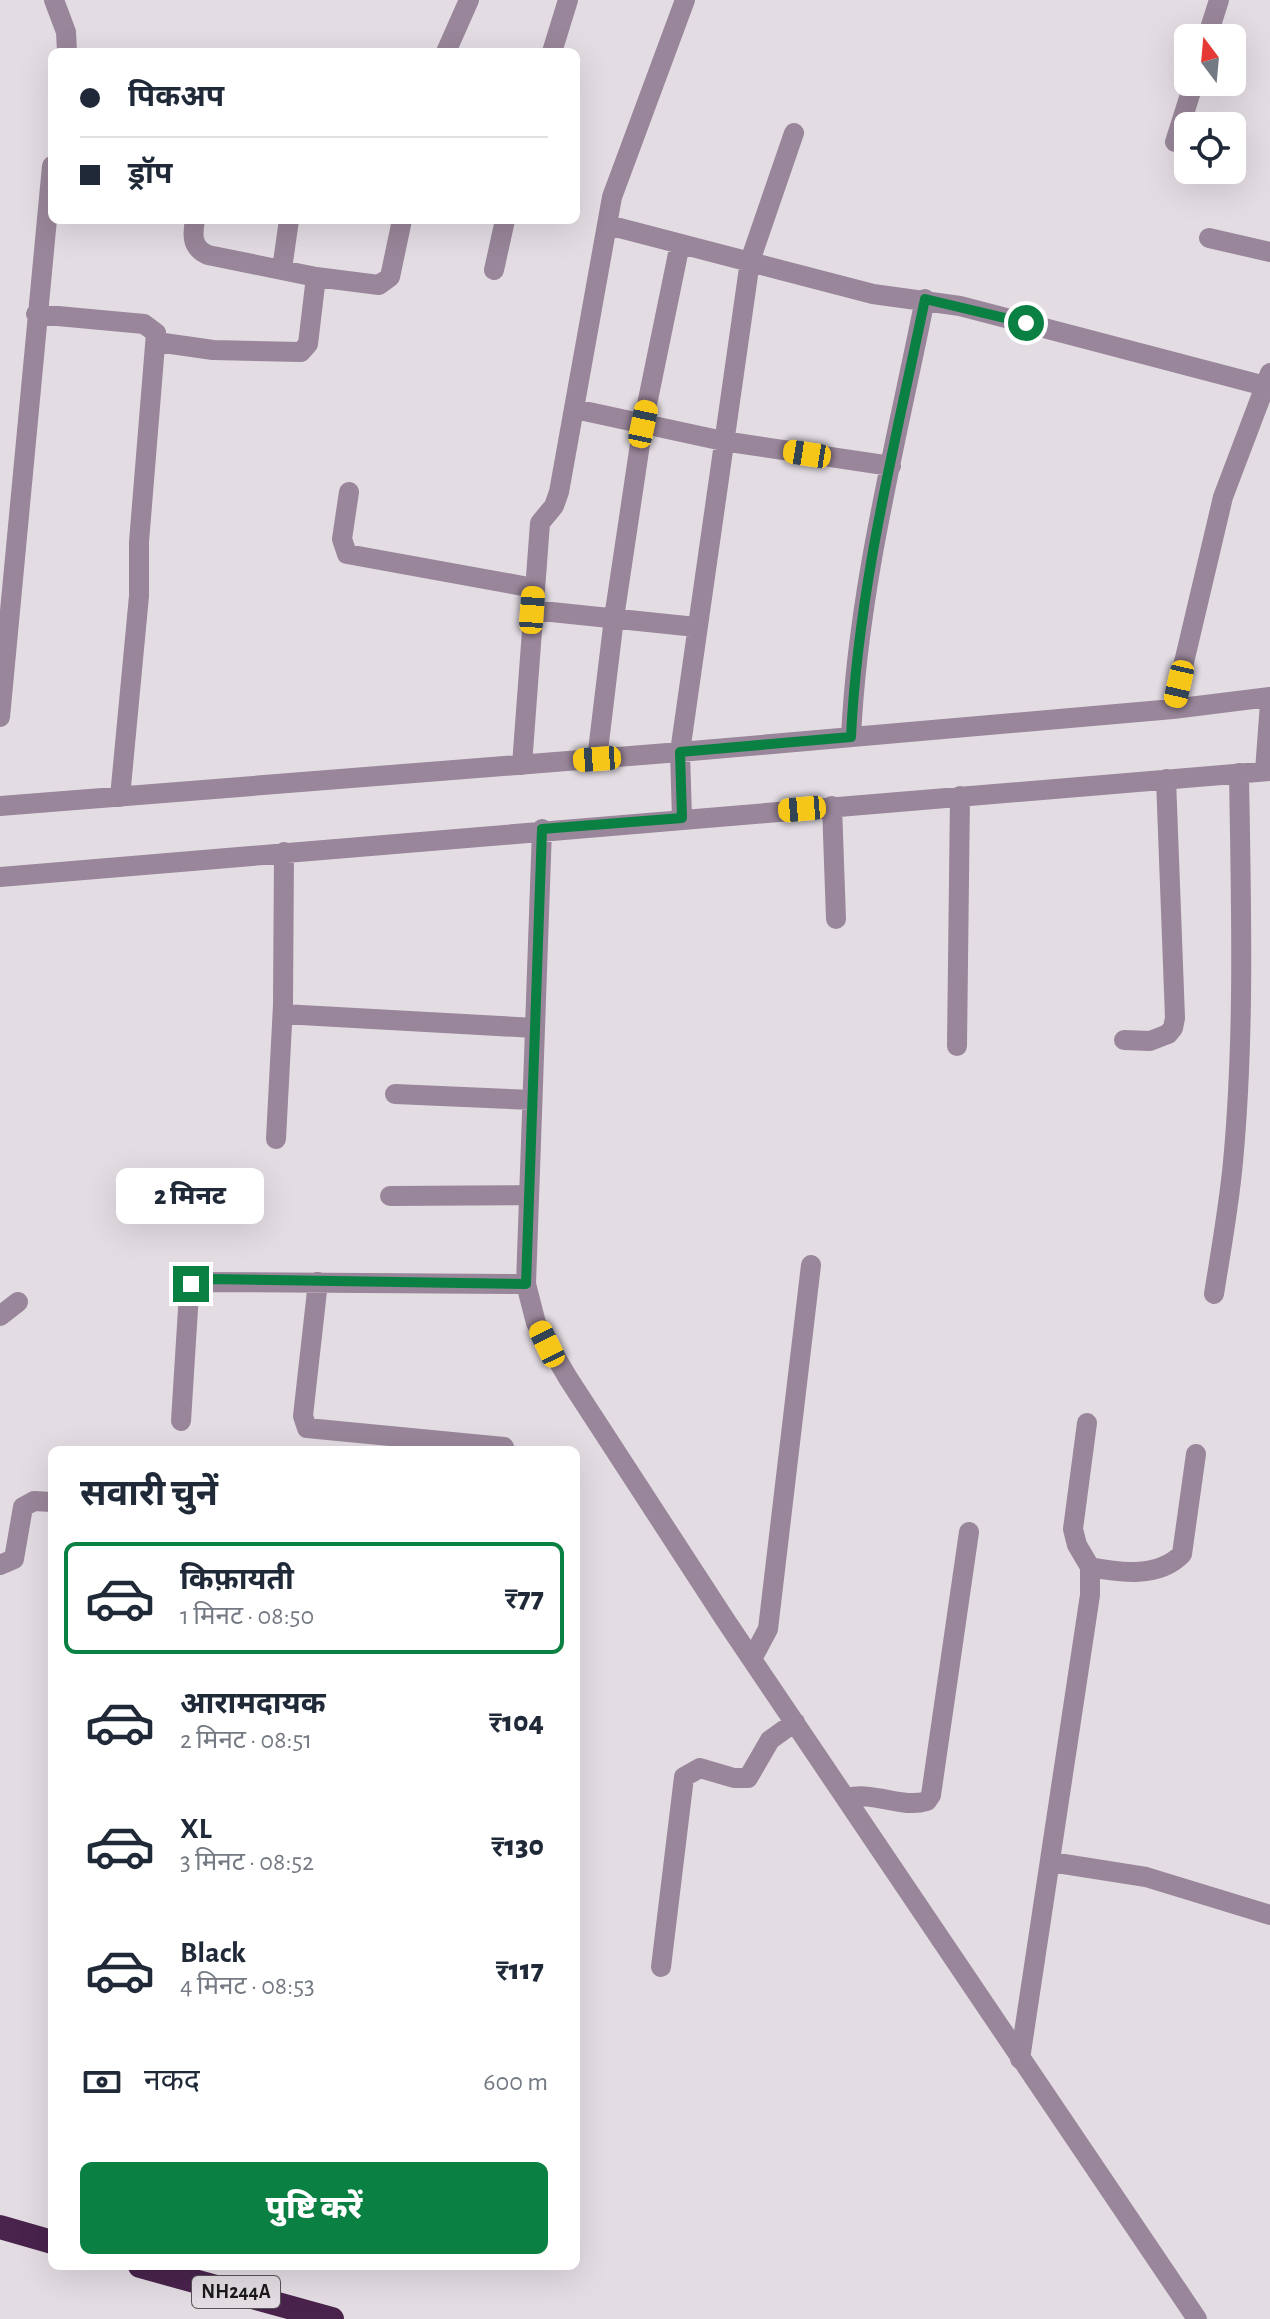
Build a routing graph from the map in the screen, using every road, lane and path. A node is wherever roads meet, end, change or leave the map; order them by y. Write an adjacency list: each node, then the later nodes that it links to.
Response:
1 (54, 0): 7 (street)
2 (469, 0): 8 (street)
3 (568, 0): 9 (street)
4 (685, 0): 16 (street)
5 (1219, 0): 6 (street)
6 (1211, 24)
7 (67, 48)
8 (452, 48)
9 (553, 48)
10 (794, 133): 20 (street)
11 (48, 203): 25 (street)
12 (195, 224): 21 (street)
13 (288, 224): 21 (street)
14 (401, 224): 23 (street)
15 (504, 224): 22 (street)
16 (608, 225): 18 (street); 28 (street)
17 (1209, 238): 19 (street)
18 (680, 244): 20 (street); 29 (street)
19 (1270, 252)
20 (750, 261): 24 (street); 30 (street)
21 (282, 269): 23 (street)
22 (494, 270)
23 (316, 277): 26 (street)
24 (925, 299): 27 (street); 31 (street)
25 (36, 314): 26 (street); 40 (street)
26 (157, 342): 50 (street)
27 (1267, 380): 39 (street)
28 (575, 409): 29 (street); 33 (street)
29 (643, 424): 30 (street); 35 (street)
30 (723, 441): 31 (street); 36 (street)
31 (891, 466): 42 (street)
32 (349, 492): 33 (street)
33 (534, 588): 34 (street)
34 (532, 610): 35 (street); 46 (street)
35 (614, 618): 36 (street); 43 (street)
36 (696, 627): 44 (street)
37 (1270, 697): 39 (street)
38 (1270, 703): 41 (street)
39 (1173, 709): 42 (street)
40 (0, 717)
41 (1269, 717): 45 (street)
42 (851, 737): 44 (street)
43 (597, 759): 44 (street); 46 (street)
44 (680, 760): 53 (street)
45 (1267, 764): 47 (street)
46 (522, 765): 50 (street)
47 (1239, 773): 48 (street); 70 (street)
48 (1166, 779): 49 (street); 60 (street)
49 (960, 796): 52 (street); 61 (street)
50 (120, 797): 51 (street)
51 (0, 806)
52 (832, 806): 53 (street); 57 (street)
53 (682, 810): 54 (street)
54 (542, 829): 55 (street); 59 (street)
55 (284, 852): 56 (street); 58 (street)
56 (0, 877)
57 (836, 919)
58 (283, 1014): 59 (street); 64 (street)
59 (535, 1028): 63 (street)
60 (1124, 1040)
61 (957, 1046)
62 (395, 1094): 63 (street)
63 (532, 1100): 65 (street)
64 (276, 1139)
65 (529, 1195): 66 (street); 69 (street)
66 (390, 1196)
67 (811, 1265): 81 (street)
68 (318, 1282): 69 (street); 73 (street); 75 (street)
69 (526, 1284): 81 (street)
70 (1214, 1294)
71 (18, 1302): 72 (street)
72 (0, 1316)
73 (181, 1421)
74 (1087, 1423): 80 (street)
75 (494, 1446)
76 (1196, 1454): 80 (street)
77 (48, 1502): 79 (street)
78 (969, 1532): 83 (street)
79 (0, 1565)
80 (1090, 1567): 84 (street)
81 (752, 1659): 82 (street)
82 (795, 1722): 83 (street); 86 (street)
83 (847, 1798): 87 (street)
84 (1051, 1862): 85 (street); 87 (street)
85 (1270, 1915)
86 (661, 1967)
87 (1020, 2059): 92 (street)
88 (0, 2227): 89 (highway)
89 (48, 2241)
90 (154, 2270): 91 (highway, NH244A)
91 (332, 2319)
92 (1197, 2319)

